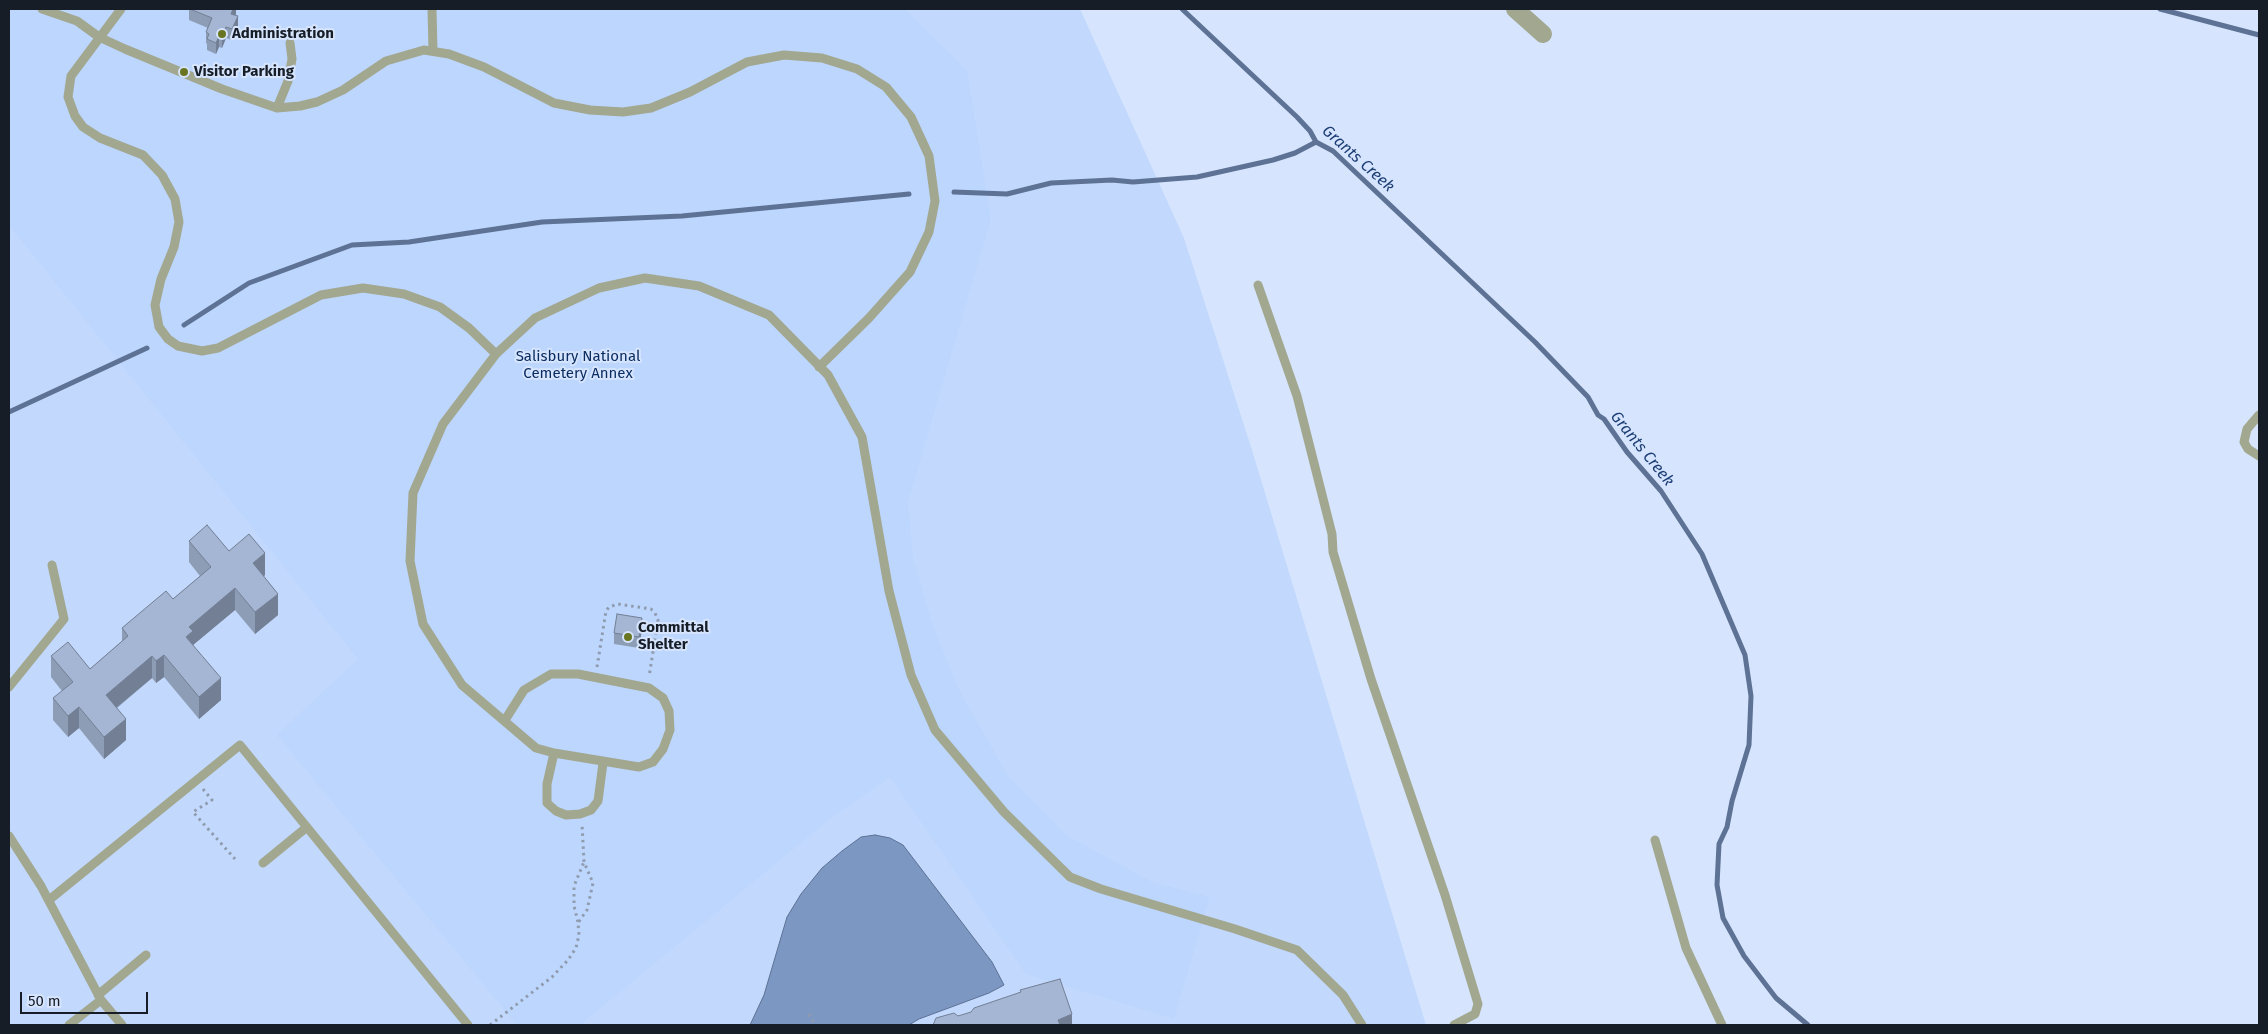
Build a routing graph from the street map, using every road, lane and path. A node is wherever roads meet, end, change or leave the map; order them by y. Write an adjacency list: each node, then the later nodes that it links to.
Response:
1 (42, 9): 6 (lane)
2 (121, 9): 6 (lane)
3 (432, 9): 8 (lane)
4 (1514, 9): 5 (street)
5 (1543, 34)
6 (99, 37): 9 (lane); 11 (lane)
7 (290, 43): 9 (lane)
8 (433, 52): 9 (lane); 12 (lane)
9 (276, 108)
10 (1258, 285): 41 (lane)
11 (496, 354): 12 (lane); 19 (lane)
12 (819, 367): 40 (lane)
13 (2259, 415): 14 (lane)
14 (2259, 456)
15 (52, 565): 17 (lane)
16 (595, 677): 18 (lane); 18 (path); 19 (lane)
17 (9, 687)
18 (647, 687): 21 (lane)
19 (505, 720): 20 (lane)
20 (554, 754): 21 (lane); 23 (lane)
21 (603, 763): 23 (lane)
22 (196, 780): 24 (lane); 27 (path); 30 (lane)
23 (580, 814): 28 (path)
24 (307, 827): 29 (lane); 37 (lane)
25 (9, 836): 30 (lane)
26 (1655, 840): 42 (lane)
27 (235, 859)
28 (584, 862): 31 (path); 31 (path)
29 (263, 864)
30 (48, 900): 33 (lane)
31 (578, 923): 38 (path)
32 (146, 955): 33 (lane)
33 (100, 997): 35 (lane); 36 (lane)
34 (809, 1014): 39 (path)
35 (70, 1025)
36 (122, 1025)
37 (468, 1025)
38 (490, 1025)
39 (815, 1025)
40 (1362, 1025)
41 (1454, 1025)
42 (1722, 1025)

